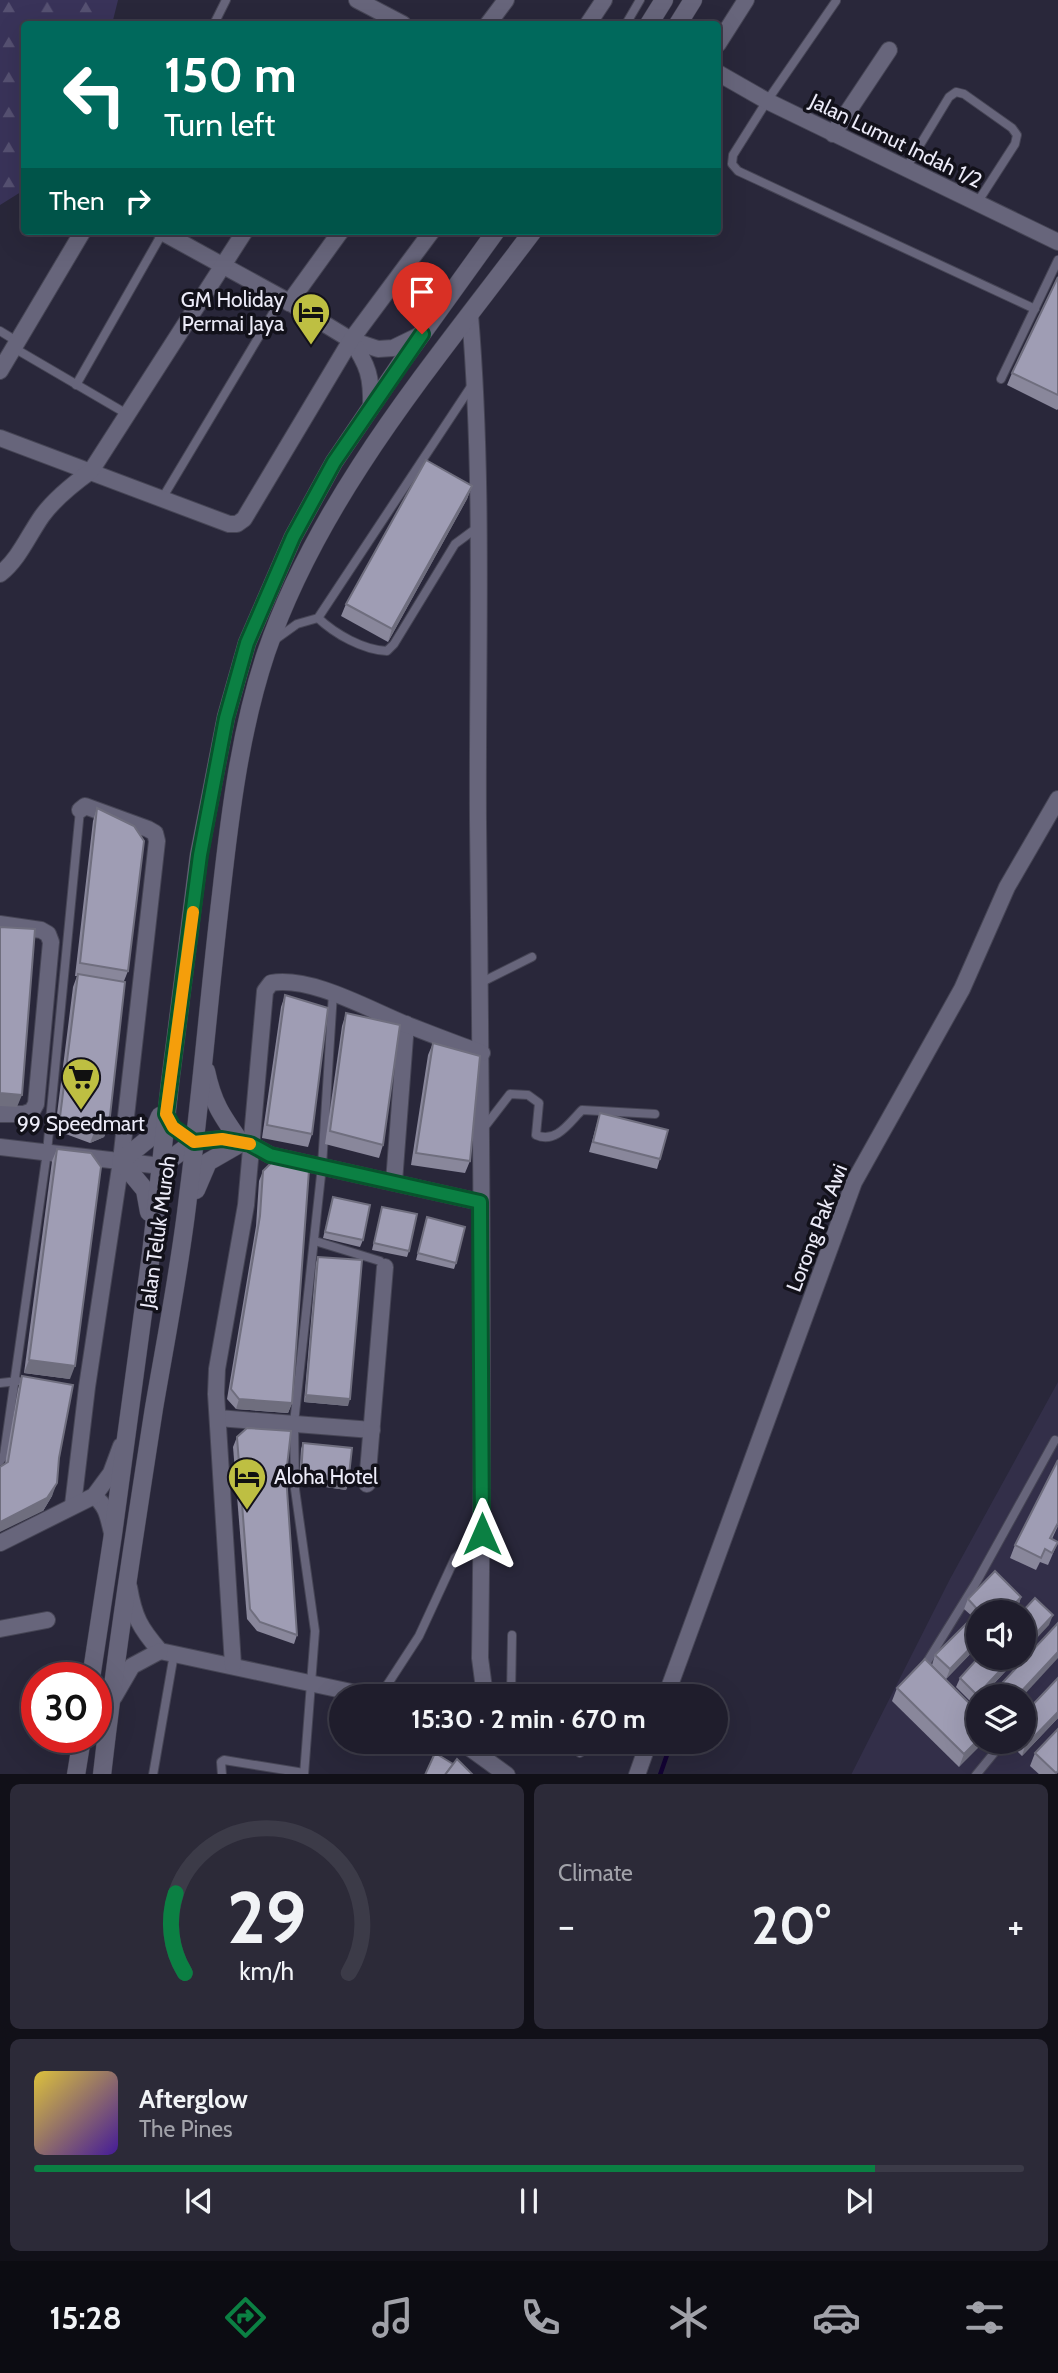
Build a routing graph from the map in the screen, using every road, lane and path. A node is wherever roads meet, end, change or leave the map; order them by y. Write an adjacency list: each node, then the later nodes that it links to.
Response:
1 (226, 0): 10 (lane)
2 (357, 0): 11 (street)
3 (506, 0): 12 (street)
4 (604, 0): 13 (street)
5 (640, 0): 14 (lane)
6 (664, 0): 15 (main road)
7 (693, 0): 16 (main road)
8 (746, 0): 17 (street)
9 (836, 1): 20 (lane)
10 (216, 21)
11 (393, 21)
12 (490, 21)
13 (590, 21)
14 (628, 21)
15 (651, 21)
16 (680, 21)
17 (721, 39)
18 (889, 50): 21 (street)
19 (721, 75): 20 (street, Jalan Lumut Indah 1/2)
20 (767, 101): 21 (street, Jalan Lumut Indah 1/2); 36 (lane)
21 (833, 134): 22 (street, Jalan Lumut Indah 1/2)
22 (906, 168): 23 (street, Jalan Lumut Indah 1/2); 23 (lane)
23 (977, 203): 32 (street, Jalan Lumut Indah 1/2)
24 (81, 235): 41 (street)
25 (160, 235): 45 (lane)
26 (167, 235): 34 (street)
27 (242, 235): 34 (street)
28 (338, 235): 35 (street)
29 (429, 235): 40 (street)
30 (493, 235): 39 (main road, Jalan Teluk Muroh)
31 (530, 235): 37 (main road, Jalan Teluk Muroh)
32 (1058, 243)
33 (1058, 260): 36 (lane)
34 (222, 265): 35 (street); 47 (street)
35 (286, 301): 40 (street); 50 (lane)
36 (1035, 309): 44 (lane)
37 (470, 315): 43 (street); 54 (main road, Jalan Teluk Muroh)
38 (0, 331): 41 (lane)
39 (422, 334): 40 (street); 46 (main road, Jalan Teluk Muroh)
40 (351, 340): 46 (street); 50 (street)
41 (16, 345): 42 (street); 45 (lane)
42 (0, 371)
43 (476, 380): 51 (street); 53 (lane)
44 (1001, 380)
45 (76, 385): 47 (lane)
46 (371, 408): 66 (main road, Jalan Teluk Muroh)
47 (127, 414): 49 (street)
48 (0, 438): 49 (street)
49 (91, 471): 50 (street); 52 (street)
50 (163, 497)
51 (478, 527): 53 (lane); 61 (street)
52 (0, 574)
53 (318, 618): 54 (lane)
54 (266, 654): 65 (main road, Jalan Teluk Muroh)
55 (1058, 799): 111 (street, Lorong Pak Awi)
56 (80, 810): 59 (lane); 75 (street)
57 (0, 924): 67 (street)
58 (532, 957): 61 (lane)
59 (64, 979): 60 (lane); 74 (lane)
60 (77, 981)
61 (480, 984): 64 (street)
62 (333, 993): 63 (street); 72 (street); 77 (lane)
63 (406, 1024): 64 (street); 78 (street)
64 (482, 1053): 70 (street)
65 (203, 1054): 71 (main road, Jalan Teluk Muroh); 72 (main road)
66 (170, 1083): 68 (main road, Jalan Teluk Muroh); 75 (main road)
67 (0, 1114)
68 (166, 1114): 71 (main road); 76 (main road, Jalan Teluk Muroh)
69 (655, 1114): 70 (lane)
70 (481, 1132): 80 (street)
71 (194, 1142): 72 (street); 76 (main road); 79 (main road, Jalan Teluk Muroh)
72 (246, 1143): 77 (street); 81 (main road); 88 (street)
73 (0, 1147): 74 (street)
74 (47, 1152): 75 (street); 85 (lane)
75 (121, 1161): 76 (street); 83 (main road); 96 (street)
76 (161, 1166): 79 (main road); 83 (main road, Jalan Teluk Muroh)
77 (322, 1166): 78 (street); 82 (lane)
78 (394, 1182): 80 (street)
79 (188, 1198): 81 (main road, Jalan Teluk Muroh)
80 (480, 1202): 98 (street)
81 (185, 1221): 100 (main road, Jalan Teluk Muroh)
82 (315, 1241): 84 (lane); 89 (lane)
83 (151, 1254): 91 (main road, Jalan Teluk Muroh)
84 (385, 1267): 90 (street)
85 (15, 1381): 86 (lane); 87 (lane); 93 (lane)
86 (27, 1382)
87 (0, 1383)
88 (218, 1418): 89 (street); 106 (street)
89 (294, 1423): 90 (street); 107 (lane)
90 (372, 1430): 94 (street)
91 (126, 1434): 95 (street); 97 (main road, Jalan Teluk Muroh)
92 (1055, 1440): 112 (lane)
93 (0, 1461)
94 (367, 1483)
95 (94, 1496): 96 (street); 97 (street)
96 (73, 1505): 99 (street)
97 (113, 1534): 105 (main road, Jalan Teluk Muroh)
98 (482, 1534): 108 (lane); 109 (street)
99 (0, 1543)
100 (128, 1574): 104 (street); 114 (main road, Jalan Teluk Muroh)
101 (47, 1620): 102 (street)
102 (0, 1629)
103 (512, 1635): 110 (lane)
104 (167, 1652): 106 (street); 115 (street); 123 (lane)
105 (93, 1662)
106 (233, 1665): 107 (street)
107 (312, 1682): 113 (street); 125 (lane)
108 (388, 1684)
109 (483, 1684)
110 (511, 1684)
111 (670, 1684)
112 (939, 1685)
113 (329, 1686)
114 (112, 1691)
115 (112, 1702)
116 (80, 1753): 121 (main road)
117 (104, 1753): 122 (main road, Jalan Teluk Muroh)
118 (484, 1754): 126 (street)
119 (644, 1754): 127 (street)
120 (993, 1754): 128 (lane)
121 (76, 1774)
122 (102, 1774)
123 (153, 1774)
124 (222, 1774): 125 (lane)
125 (304, 1774)
126 (507, 1774)
127 (637, 1774)
128 (976, 1774)

